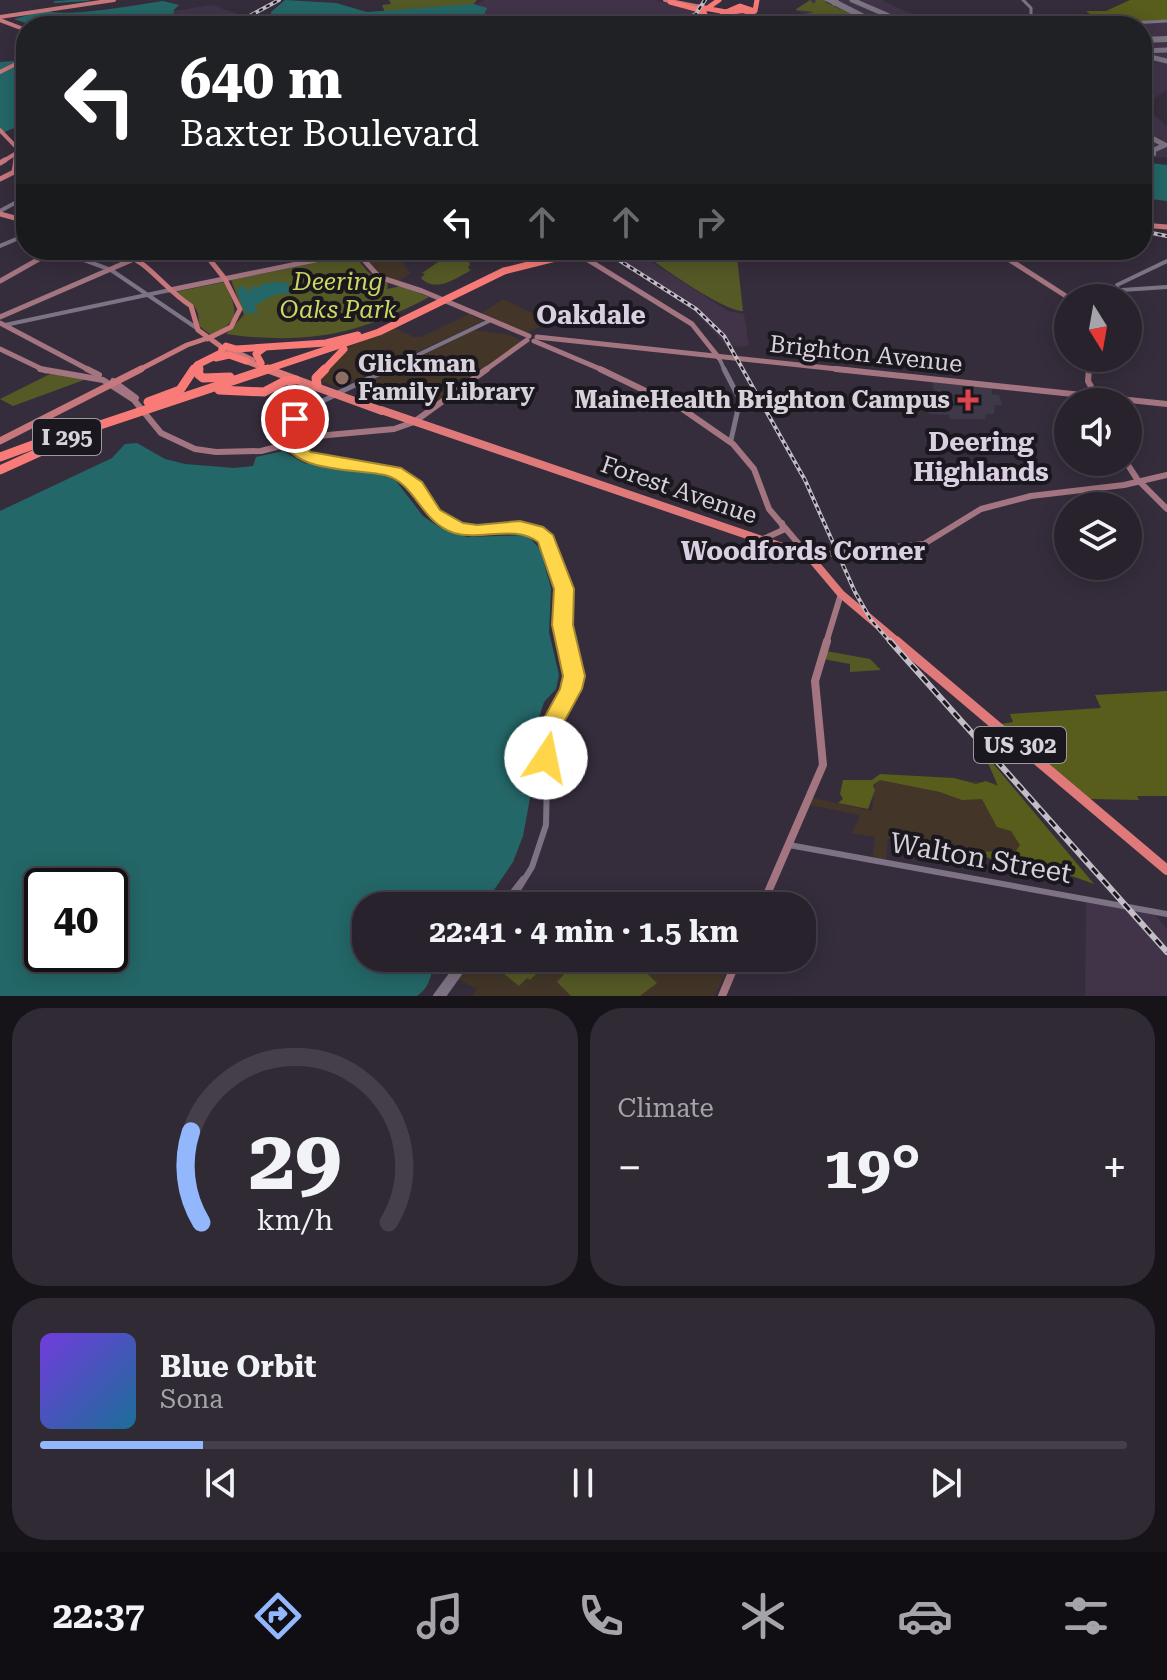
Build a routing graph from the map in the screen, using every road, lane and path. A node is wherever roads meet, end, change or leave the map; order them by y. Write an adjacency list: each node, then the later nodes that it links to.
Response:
1 (114, 0): 15 (main road)
2 (719, 0): 8 (highway)
3 (737, 0): 11 (highway)
4 (757, 0): 14 (highway)
5 (665, 1): 6 (highway)
6 (701, 10): 7 (highway); 9 (main road); 10 (highway)
7 (733, 12): 12 (highway); 13 (main road)
8 (700, 16)
9 (702, 16)
10 (705, 16)
11 (715, 16)
12 (722, 16)
13 (739, 16)
14 (745, 16)
15 (1, 18)
16 (0, 132): 17 (main road); 19 (main road)
17 (16, 146)
18 (16, 162): 19 (main road)
19 (13, 172): 20 (main road); 21 (main road)
20 (16, 173)
21 (0, 179)
22 (38, 260): 36 (main road)
23 (84, 260): 34 (street)
24 (134, 260): 34 (main road)
25 (141, 260): 41 (main road, Forest Avenue)
26 (210, 260): 35 (main road)
27 (314, 260): 35 (main road)
28 (364, 260): 46 (main road)
29 (529, 260): 51 (highway)
30 (540, 260): 50 (highway)
31 (584, 260): 58 (main road)
32 (1010, 260): 39 (main road)
33 (1167, 261): 37 (street)
34 (109, 269): 43 (street); 45 (main road)
35 (225, 279): 41 (main road); 52 (main road)
36 (0, 281)
37 (1119, 284)
38 (1167, 287): 40 (street)
39 (1054, 288)
40 (1142, 289)
41 (170, 290): 42 (street); 49 (main road, Forest Avenue)
42 (162, 292): 43 (street); 44 (street)
43 (149, 294): 44 (street); 48 (street)
44 (155, 298): 47 (street)
45 (0, 317)
46 (489, 321): 54 (main road); 67 (street)
47 (187, 322): 49 (main road)
48 (2, 324): 64 (main road)
49 (196, 324): 53 (main road, Forest Avenue)
50 (394, 326): 59 (highway); 65 (highway)
51 (369, 332): 55 (highway); 61 (highway)
52 (220, 334): 53 (main road); 55 (main road)
53 (210, 339): 55 (main road, Forest Avenue); 56 (main road); 56 (main road); 60 (main road, Forest Avenue)
54 (532, 340): 58 (main road, Brighton Avenue); 72 (main road); 74 (main road)
55 (223, 346): 60 (main road, Forest Avenue); 70 (highway)
56 (183, 348): 64 (main road)
57 (0, 349): 64 (main road)
58 (719, 358): 66 (main road, Brighton Avenue); 74 (street)
59 (292, 362): 61 (highway); 63 (highway)
60 (256, 366): 61 (highway); 61 (highway, Forest Avenue / US 302); 61 (highway); 61 (highway); 62 (highway); 62 (highway); 63 (highway, Forest Avenue / US 302); 70 (highway)
61 (275, 367): 63 (highway, Forest Avenue / US 302)
62 (233, 376): 70 (highway)
63 (297, 379): 65 (highway, Forest Avenue / US 302); 67 (highway, Forest Avenue / US 302); 70 (highway)
64 (113, 384): 75 (main road); 76 (main road)
65 (317, 385): 67 (highway, Forest Avenue / US 302)
66 (1054, 390)
67 (337, 394): 72 (highway, Forest Avenue / US 302); 76 (street)
68 (1142, 401): 69 (main road, Brighton Avenue)
69 (1167, 404)
70 (150, 405): 71 (highway)
71 (136, 409): 73 (highway, I 295); 78 (highway, I 295)
72 (414, 421): 76 (main road); 84 (highway, Forest Avenue / US 302)
73 (56, 436): 77 (highway); 78 (highway, I 295)
74 (731, 440): 83 (main road)
75 (0, 441)
76 (291, 443): 89 (street)
77 (0, 457)
78 (0, 467)
79 (1167, 475): 81 (main road)
80 (1136, 476): 81 (main road)
81 (1140, 482): 82 (main road); 85 (main road)
82 (1167, 509)
83 (786, 528): 84 (main road); 85 (main road)
84 (763, 539): 85 (highway, Forest Avenue / US 302)
85 (809, 556): 86 (highway, Forest Avenue / US 302)
86 (841, 594): 87 (main road); 88 (highway, Forest Avenue / US 302)
87 (788, 845): 90 (main road); 91 (street, Walton Street)
88 (1167, 870)
89 (515, 892)
90 (768, 892)
91 (1167, 914)
92 (454, 972): 95 (street)
93 (460, 972): 96 (street)
94 (732, 972): 97 (main road)
95 (436, 996)
96 (443, 996)
97 (722, 996)

